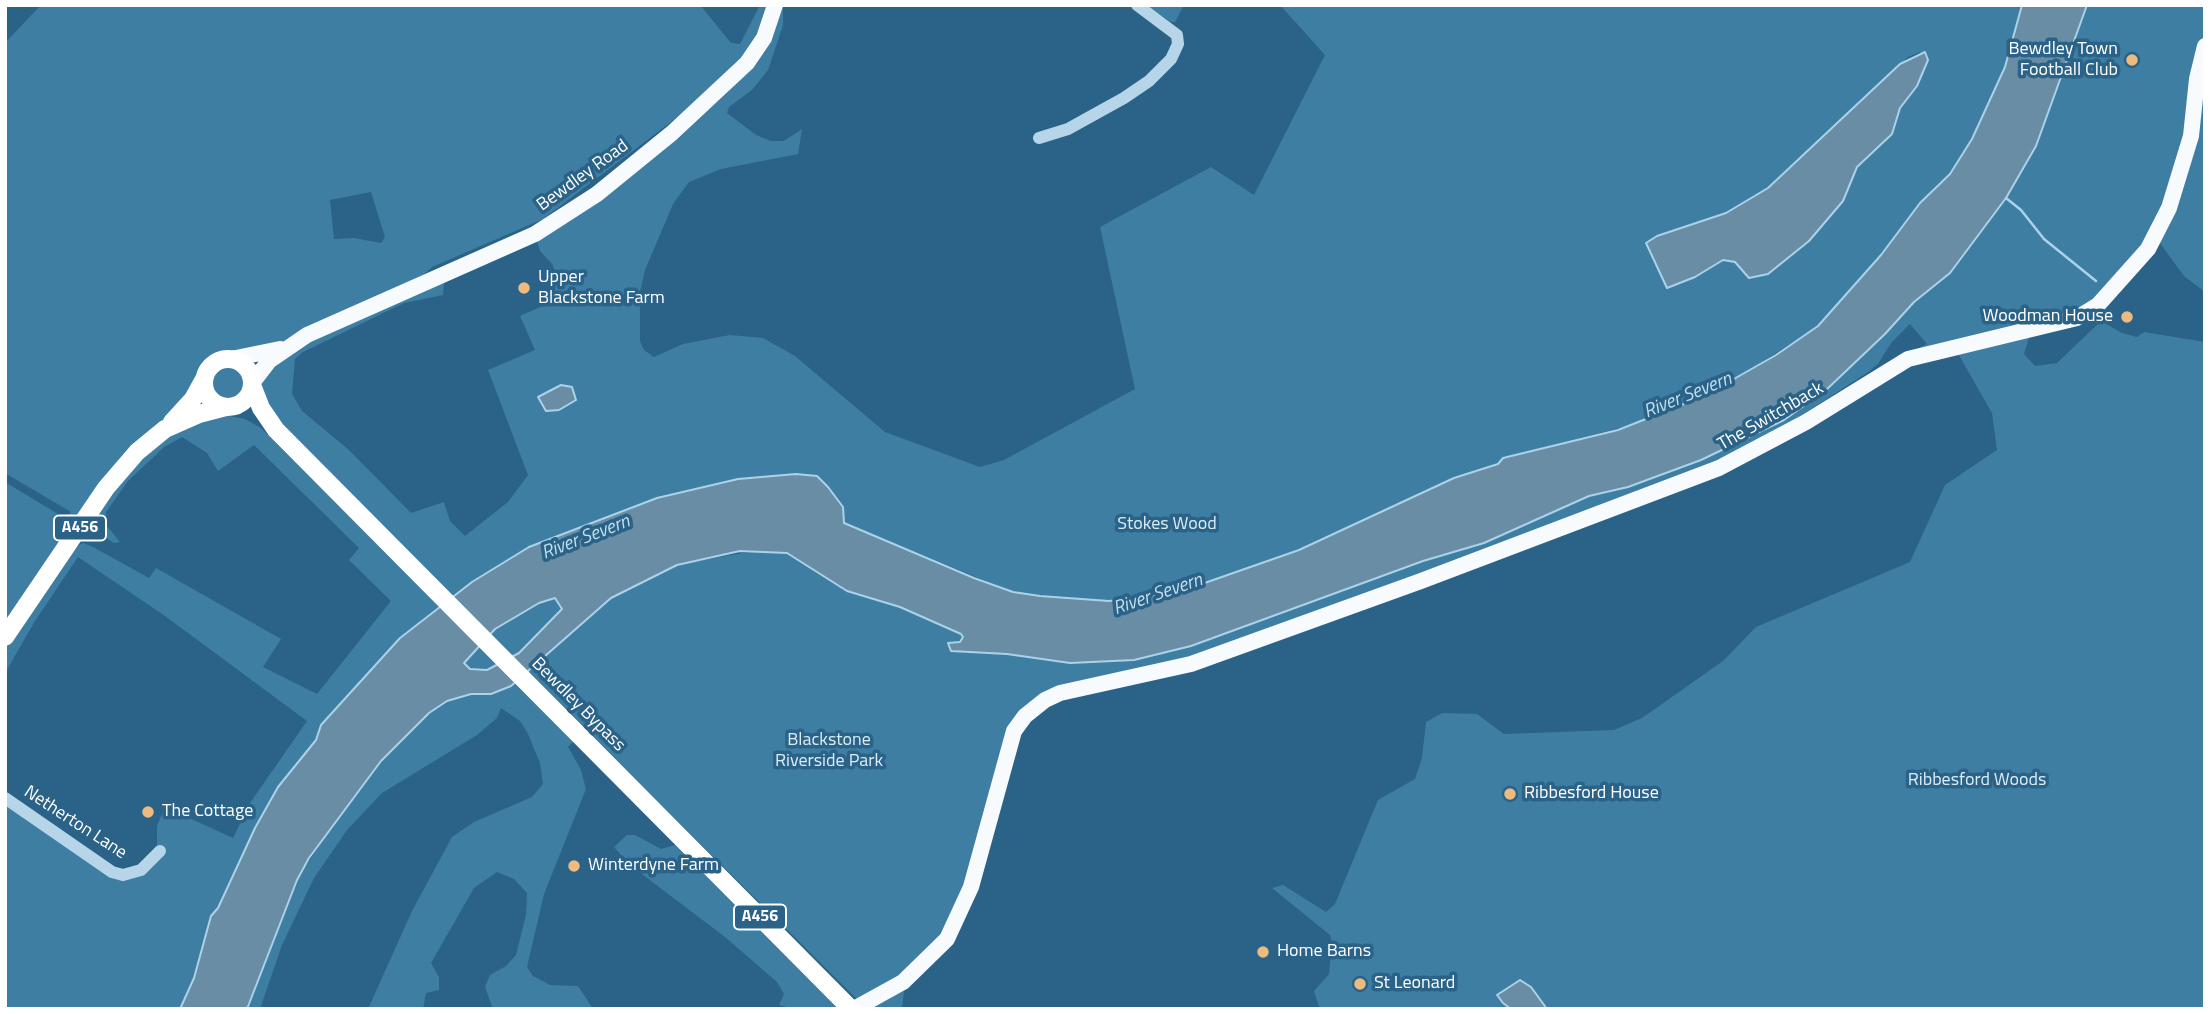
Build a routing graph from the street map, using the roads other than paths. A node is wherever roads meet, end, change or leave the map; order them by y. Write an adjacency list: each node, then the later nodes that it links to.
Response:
1 (775, 5): 5 (main road, Bewdley Road)
2 (1137, 5): 4 (street)
3 (2205, 46): 15 (main road, The Switchback)
4 (1039, 138)
5 (285, 348): 6 (main road, Bewdley Road); 8 (main road, Bewdley Road)
6 (231, 359): 7 (highway, A456); 8 (highway)
7 (204, 379): 9 (highway); 10 (highway, A456)
8 (252, 384): 9 (highway, A456); 11 (highway, Bewdley Bypass)
9 (228, 407): 10 (highway, A456); 11 (highway, Bewdley Bypass)
10 (165, 429): 12 (highway, A456)
11 (276, 430): 15 (highway, Bewdley Bypass / A456)
12 (5, 637)
13 (5, 798): 14 (street, Netherton Lane)
14 (160, 851)
15 (849, 1005)

